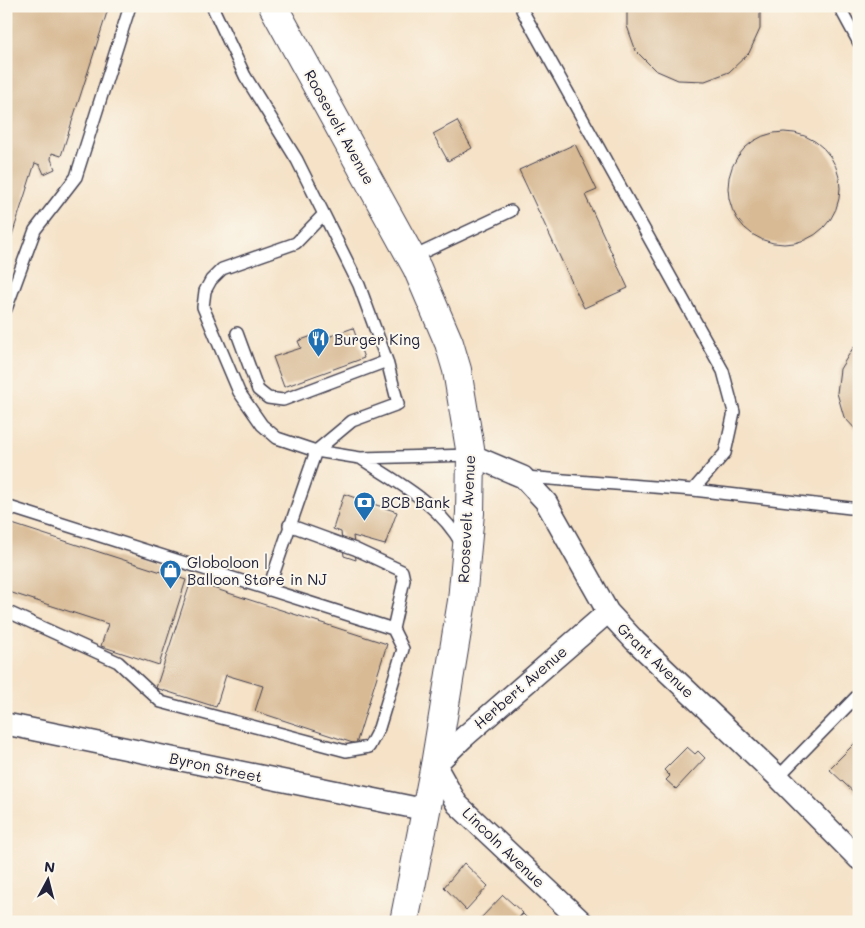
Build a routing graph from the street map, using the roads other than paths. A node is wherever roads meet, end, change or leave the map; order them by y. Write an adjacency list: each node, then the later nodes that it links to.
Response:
1 (130, 6): 10 (lane)
2 (212, 6): 8 (lane)
3 (273, 6): 9 (street, Roosevelt Avenue)
4 (839, 6): 6 (lane)
5 (522, 10): 17 (lane)
6 (859, 43)
7 (511, 211): 9 (lane)
8 (323, 215): 12 (lane); 13 (lane)
9 (411, 258): 14 (street, Roosevelt Avenue)
10 (6, 309)
11 (237, 333): 12 (lane)
12 (387, 361): 13 (lane)
13 (316, 452): 15 (lane); 20 (lane)
14 (471, 455): 15 (lane); 16 (street, Grant Avenue); 21 (street, Roosevelt Avenue)
15 (360, 458): 21 (lane)
16 (523, 477): 17 (lane); 24 (street, Grant Avenue)
17 (693, 490): 19 (lane)
18 (6, 506): 22 (lane)
19 (859, 509)
20 (289, 525): 22 (lane); 25 (lane)
21 (466, 553): 28 (street, Roosevelt Avenue)
22 (268, 590): 25 (lane)
23 (6, 611): 25 (lane)
24 (608, 612): 28 (street, Herbert Avenue); 29 (street, Grant Avenue)
25 (393, 629)
26 (859, 694): 29 (lane)
27 (6, 724): 30 (street, Byron Street)
28 (435, 765): 30 (street, Roosevelt Avenue); 33 (street, Lincoln Avenue)
29 (778, 777): 31 (street, Grant Avenue)
30 (426, 810): 32 (street, Roosevelt Avenue)
31 (859, 859)
32 (404, 922)
33 (582, 922)

